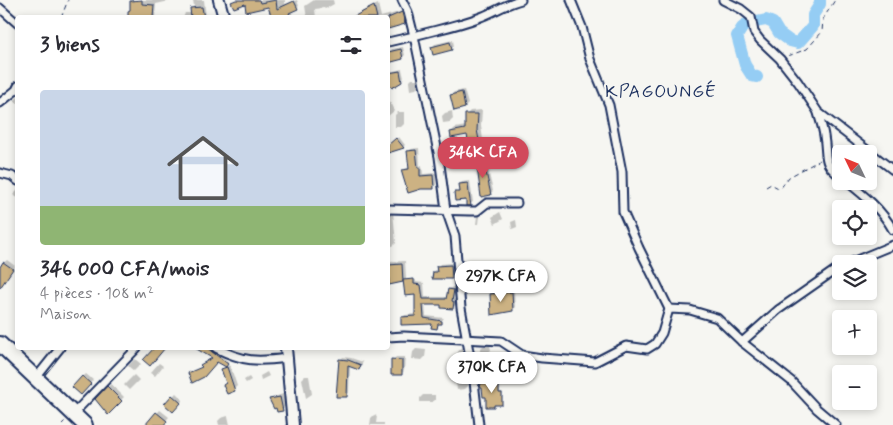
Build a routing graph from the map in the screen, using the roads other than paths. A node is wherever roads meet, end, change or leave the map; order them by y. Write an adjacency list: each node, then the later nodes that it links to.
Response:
1 (219, 0): 7 (street)
2 (402, 0): 9 (street)
3 (521, 0): 9 (street)
4 (571, 0): 26 (street)
5 (723, 0): 13 (street)
6 (0, 8): 8 (street)
7 (223, 15)
8 (15, 21)
9 (414, 36): 10 (street); 21 (street)
10 (390, 42)
11 (15, 91): 12 (street)
12 (0, 103)
13 (818, 112): 14 (street); 15 (street)
14 (832, 170)
15 (893, 170)
16 (0, 173): 17 (street)
17 (15, 178)
18 (858, 190): 22 (street)
19 (517, 203): 21 (street)
20 (390, 209): 21 (street)
21 (446, 210): 28 (street)
22 (893, 230)
23 (893, 245): 24 (street)
24 (869, 255)
25 (832, 272): 29 (street)
26 (669, 309): 28 (street); 29 (street)
27 (390, 337): 28 (street)
28 (466, 340): 40 (street)
29 (742, 342): 41 (street)
30 (0, 344): 36 (highway)
31 (58, 350): 36 (street)
32 (135, 350): 37 (street)
33 (221, 350): 35 (street)
34 (286, 350): 35 (street)
35 (288, 358): 39 (street)
36 (36, 378): 37 (highway)
37 (73, 414): 38 (highway)
38 (85, 425)
39 (293, 425)
40 (479, 425)
41 (836, 425)

